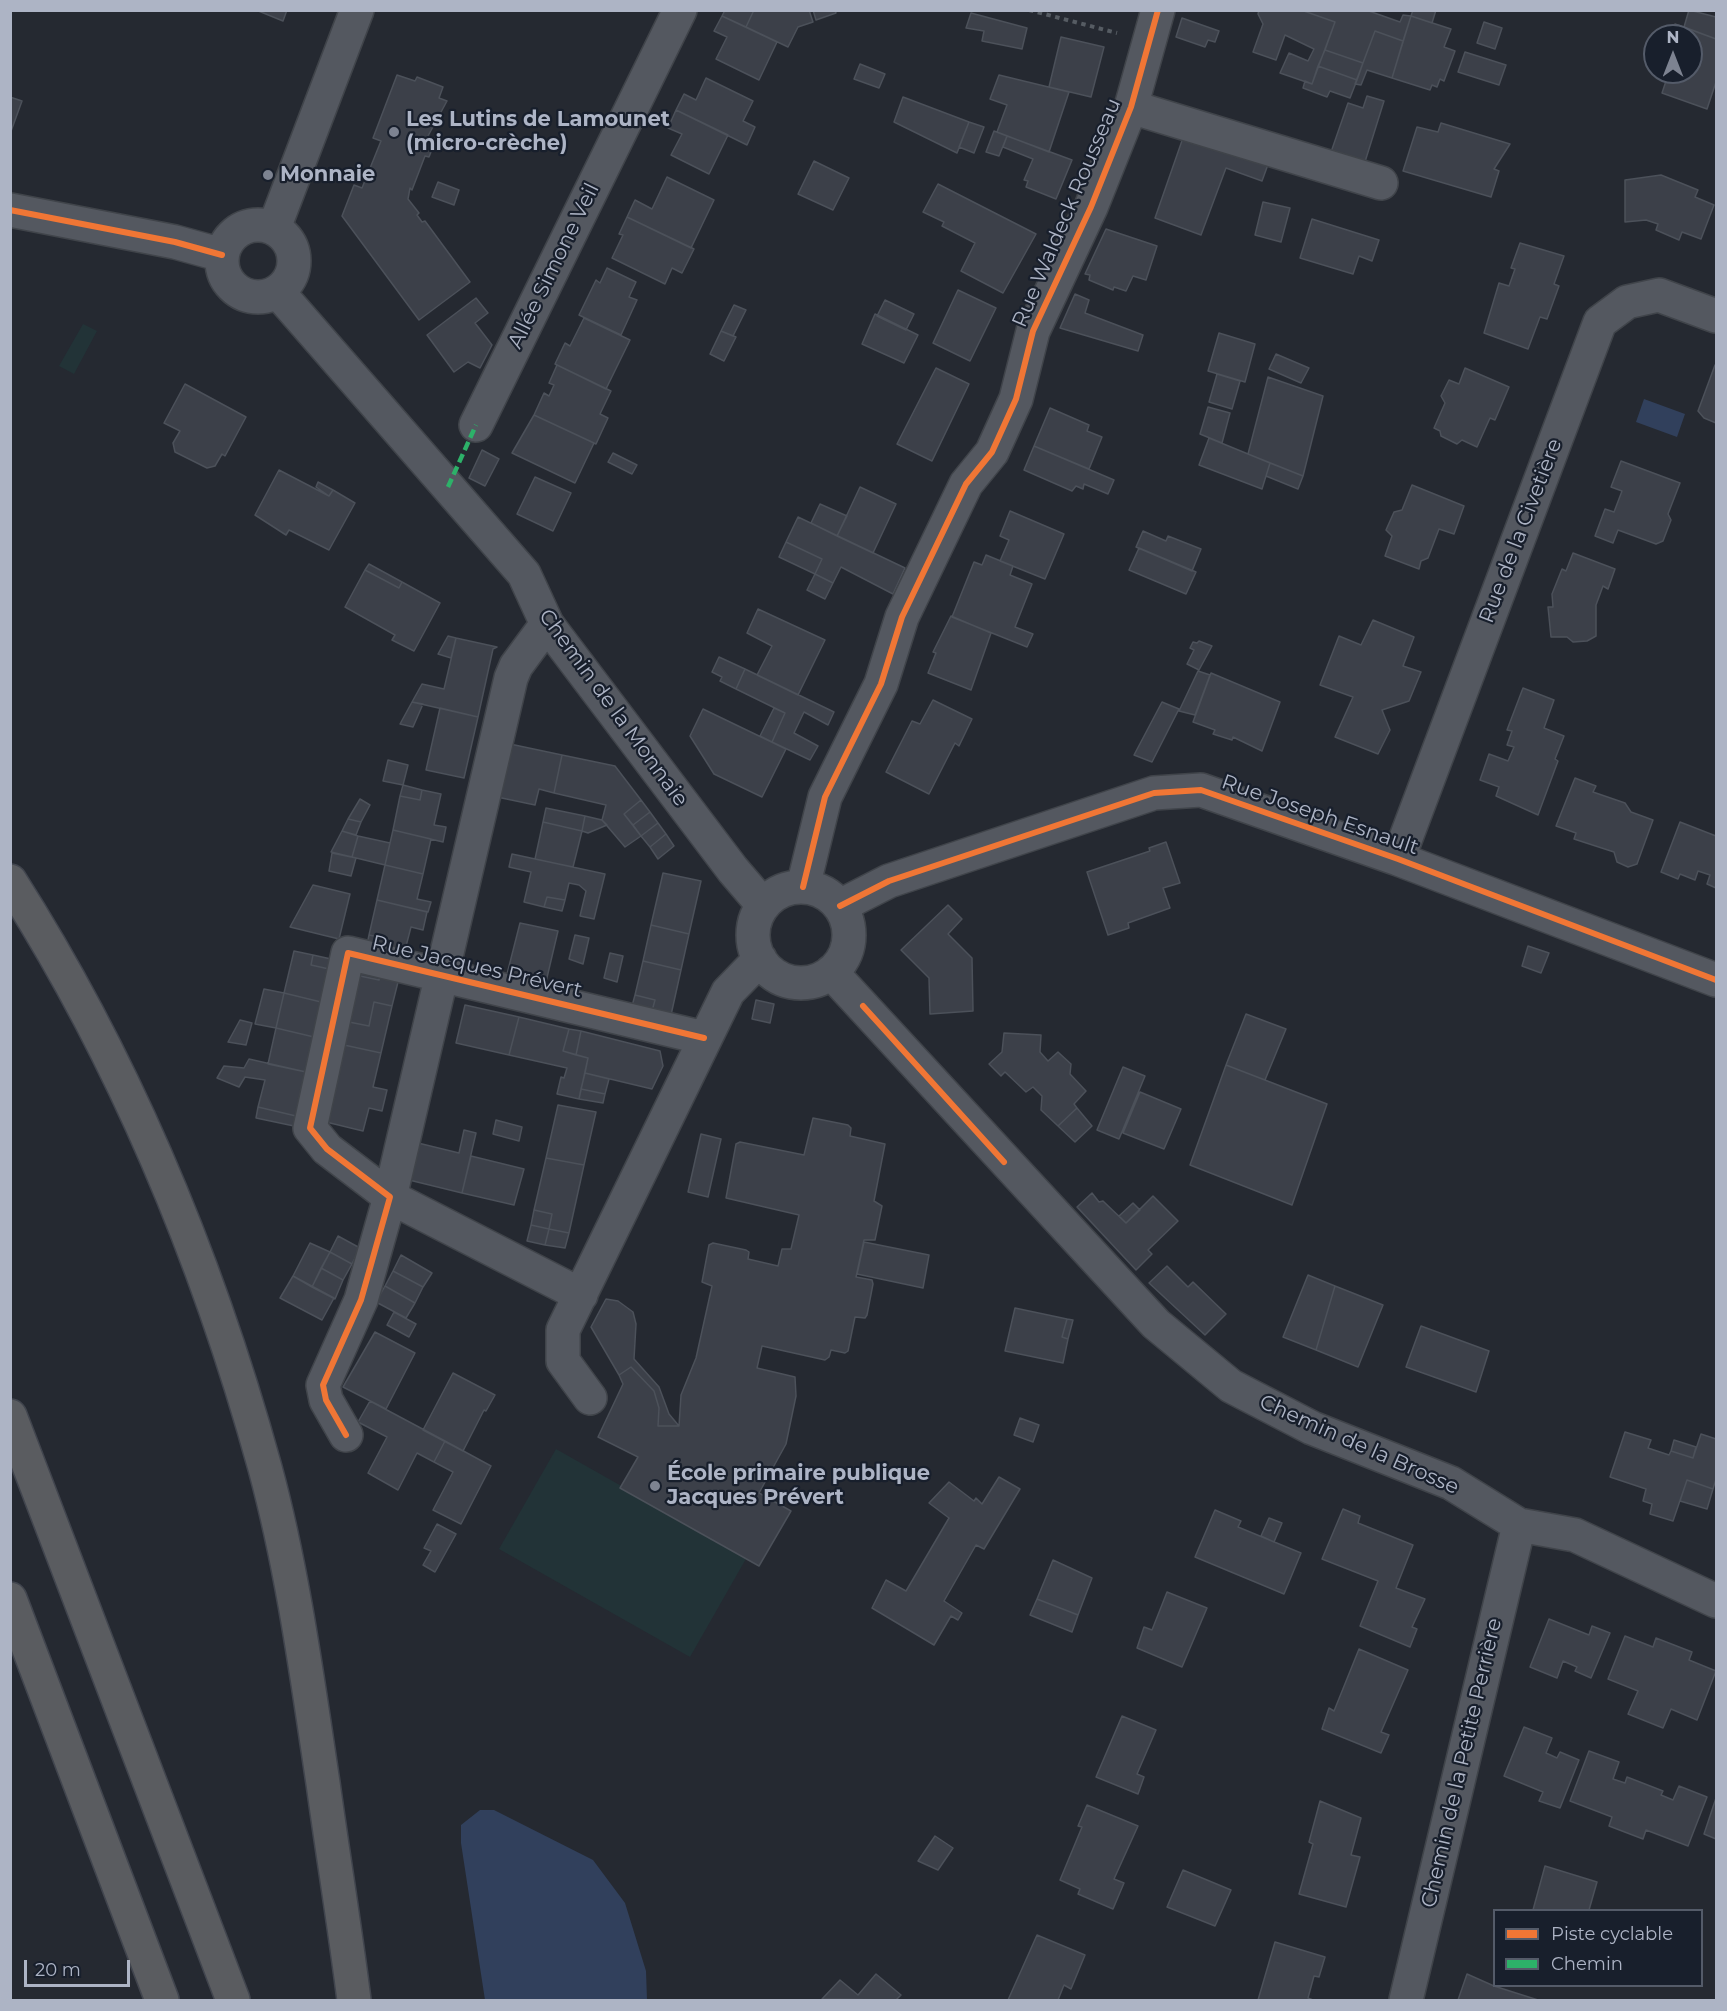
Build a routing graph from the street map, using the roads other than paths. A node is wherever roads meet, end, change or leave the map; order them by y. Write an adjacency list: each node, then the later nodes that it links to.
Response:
1 (357, 10): 7 (street)
2 (680, 10): 11 (street, Allée Simone Veil)
3 (1158, 10): 4 (street, Rue Waldeck Rousseau)
4 (1131, 108): 5 (street); 15 (street, Rue Waldeck Rousseau)
5 (1382, 183)
6 (10, 210): 8 (street)
7 (274, 228): 8 (street); 9 (street)
8 (222, 255): 9 (street)
9 (278, 292): 12 (street, Chemin de la Monnaie)
10 (1716, 316): 13 (street, Rue de la Civetière)
11 (476, 425)
12 (547, 624): 16 (street, Chemin de la Monnaie); 20 (street, Rue Jacques Prévert)
13 (1398, 859): 17 (street, Rue Joseph Esnault); 21 (street, Rue Joseph Esnault)
14 (10, 881): 35 (highway)
15 (803, 887): 16 (street); 17 (street)
16 (763, 905): 18 (street)
17 (840, 906): 19 (street)
18 (760, 959): 19 (street); 22 (street)
19 (831, 972): 28 (street, Chemin de la Brosse)
20 (442, 975): 22 (street, Rue Jacques Prévert); 23 (street, Rue Jacques Prévert); 23 (street, Rue Jacques Prévert)
21 (1716, 980)
22 (704, 1038): 24 (street)
23 (390, 1197): 24 (street, Rue Jacques Prévert); 27 (street, Rue Jacques Prévert)
24 (581, 1295): 25 (street)
25 (590, 1398)
26 (10, 1416): 34 (highway)
27 (346, 1434)
28 (1519, 1525): 30 (street, Chemin de la Brosse); 36 (street, Chemin de la Petite Perrière)
29 (10, 1599): 32 (highway)
30 (1716, 1601)
31 (10, 1666): 32 (highway)
32 (62, 1733): 33 (highway)
33 (162, 2001)
34 (233, 2001)
35 (354, 2001)
36 (1406, 2001)

